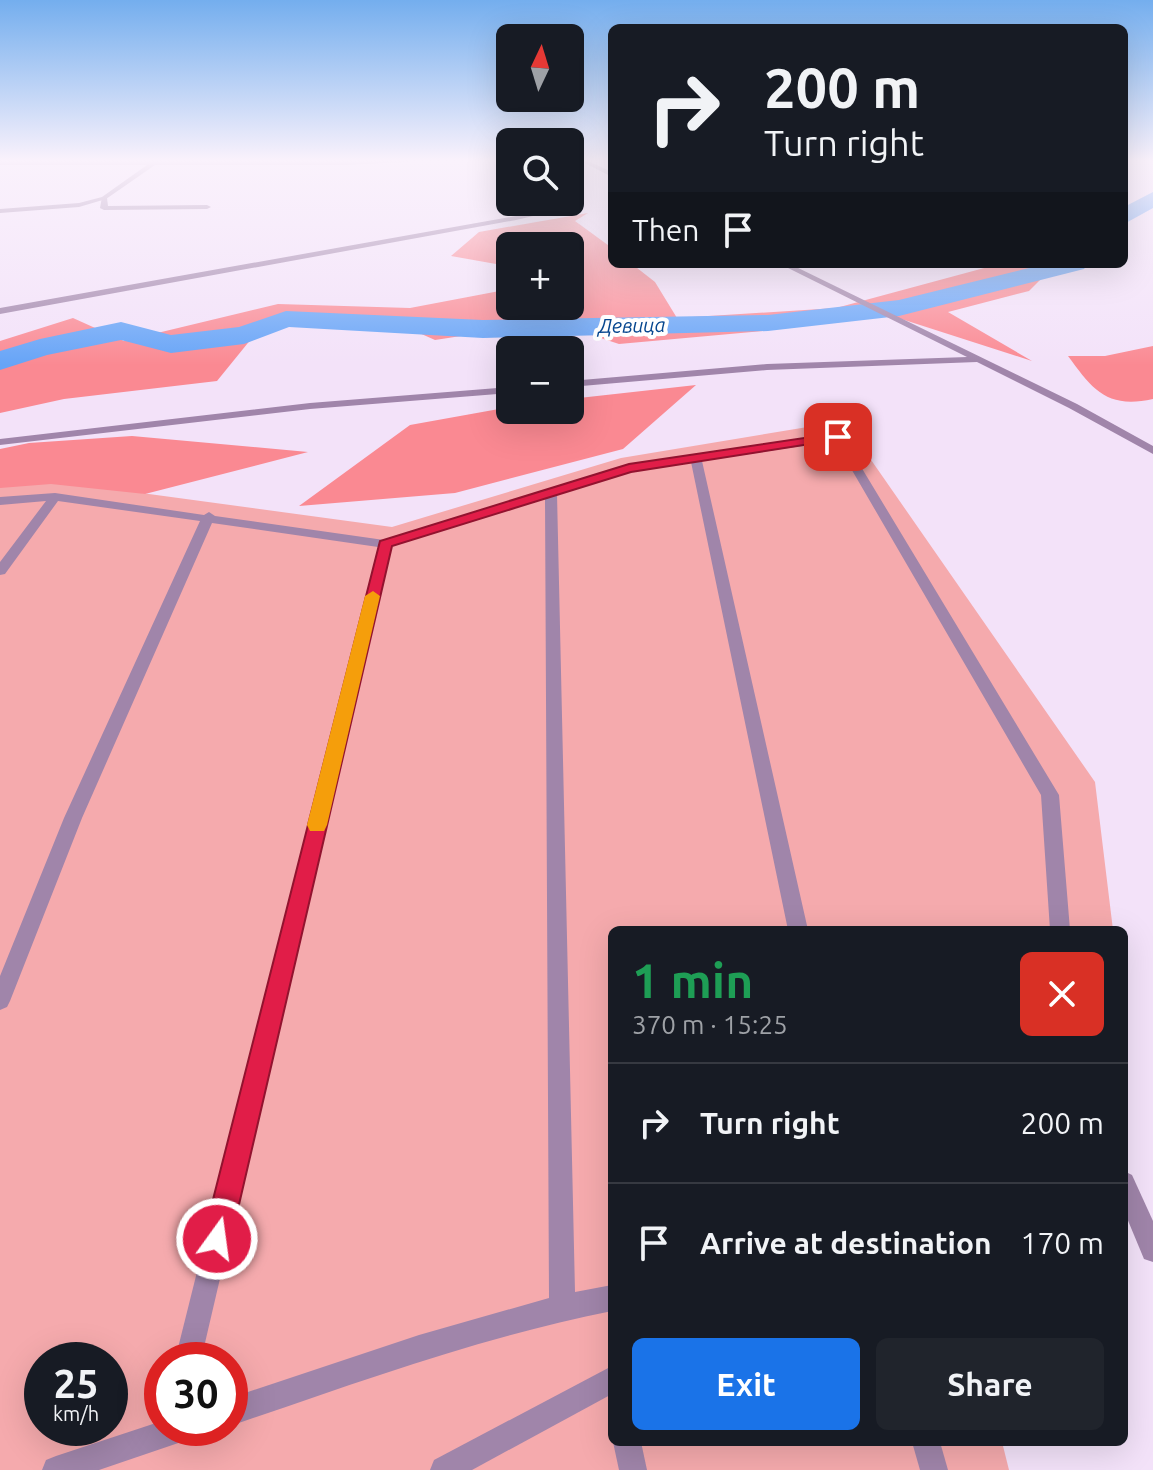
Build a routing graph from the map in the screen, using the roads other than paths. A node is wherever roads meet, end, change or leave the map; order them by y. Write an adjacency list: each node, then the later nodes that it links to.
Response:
1 (463, 228): 3 (street)
2 (792, 268): 4 (street)
3 (0, 311)
4 (981, 360): 5 (street); 8 (street)
5 (584, 383)
6 (496, 391): 7 (street)
7 (0, 442)
8 (1153, 451)
9 (696, 460): 10 (street); 16 (street); 17 (street)
10 (551, 495): 14 (street); 22 (street)
11 (55, 497): 12 (street); 13 (street); 15 (street)
12 (0, 501)
13 (209, 516): 14 (street); 18 (street)
14 (385, 544): 23 (street)
15 (0, 571)
16 (797, 926)
17 (1060, 926)
18 (0, 1001)
19 (1128, 1192): 20 (street)
20 (1153, 1250)
21 (608, 1299): 22 (street)
22 (562, 1307): 25 (street)
23 (192, 1342)
24 (608, 1381): 30 (street)
25 (248, 1406)
26 (144, 1440): 29 (street)
27 (628, 1446): 31 (street)
28 (927, 1446): 32 (street)
29 (56, 1470)
30 (444, 1470)
31 (633, 1470)
32 (934, 1470)

